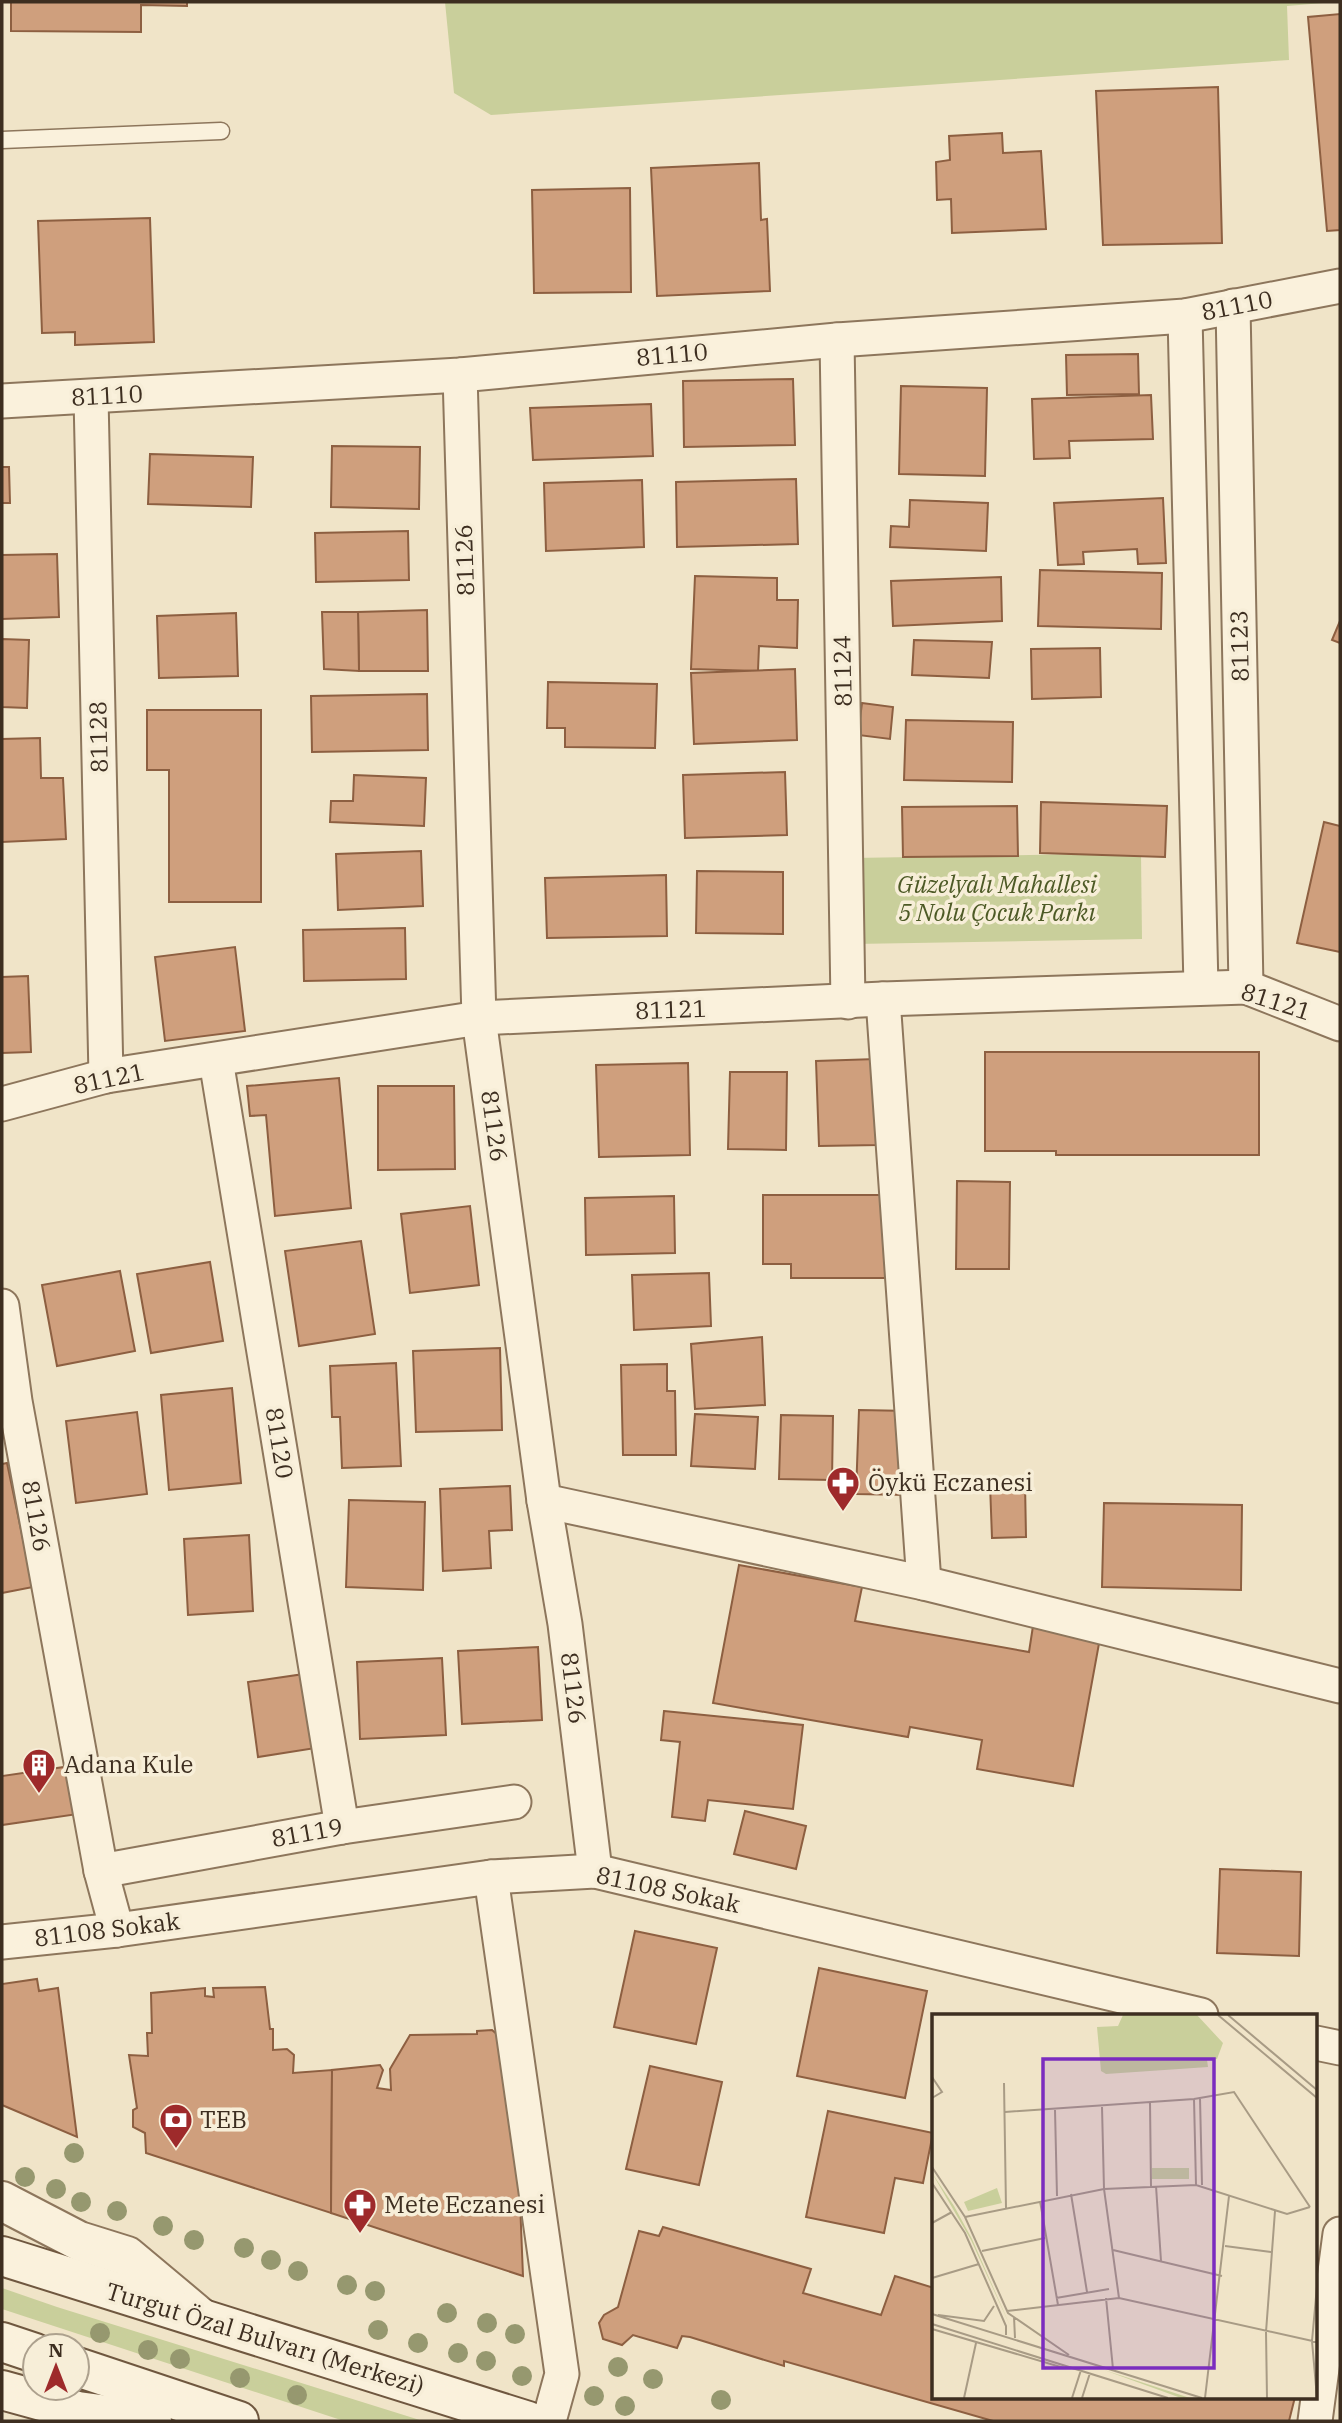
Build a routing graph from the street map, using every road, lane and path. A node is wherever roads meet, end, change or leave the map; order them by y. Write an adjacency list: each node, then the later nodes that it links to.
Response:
1 (221, 131): 2 (lane)
2 (2, 139)
3 (1340, 286): 4 (street, 81110)
4 (1233, 306): 5 (street, 81110); 11 (street, 81123)
5 (1185, 316): 6 (street, 81110); 10 (street, 81123)
6 (837, 340): 7 (street, 81110); 13 (street, 81124)
7 (460, 375): 8 (street, 81110); 14 (street, 81126)
8 (91, 397): 9 (street, 81110); 17 (street, 81128)
9 (2, 401)
10 (1201, 987): 11 (street, 81121); 12 (street, 81121)
11 (1247, 987): 15 (street, 81121)
12 (883, 999): 13 (street, 81121); 22 (street)
13 (848, 1002): 14 (street, 81121)
14 (479, 1018): 16 (street, 81121); 21 (street, 81126)
15 (1340, 1024)
16 (216, 1060): 17 (street, 81121); 25 (street, 81120)
17 (106, 1076): 18 (street, 81121)
18 (2, 1104)
19 (2, 1306): 20 (street, 81126)
20 (8, 1402): 26 (street, 81126)
21 (544, 1501): 22 (street); 27 (street, 81126)
22 (924, 1583): 23 (street)
23 (1340, 1686)
24 (514, 1802): 25 (street, 81119)
25 (342, 1826): 26 (street, 81119)
26 (101, 1871): 29 (street, 81126)
27 (595, 1871): 28 (street, 81108 Sokak); 31 (street, 81108 Sokak)
28 (491, 1877): 29 (street, 81108 Sokak); 45 (street)
29 (117, 1930): 30 (street, 81108 Sokak)
30 (2, 1942)
31 (1197, 2014)
32 (1318, 2043): 33 (street)
33 (1340, 2048)
34 (2, 2201): 37 (main road)
35 (1340, 2234): 46 (street)
36 (2, 2256): 37 (main road, Turgut Özal Bulvarı (Merkezi))
37 (205, 2322): 44 (main road, Turgut Özal Bulvarı (Merkezi))
38 (2, 2342): 39 (main road)
39 (21, 2348)
40 (91, 2372): 43 (main road)
41 (2, 2389): 42 (main road)
42 (152, 2421)
43 (239, 2421)
44 (528, 2421)
45 (549, 2421)
46 (1315, 2421)

